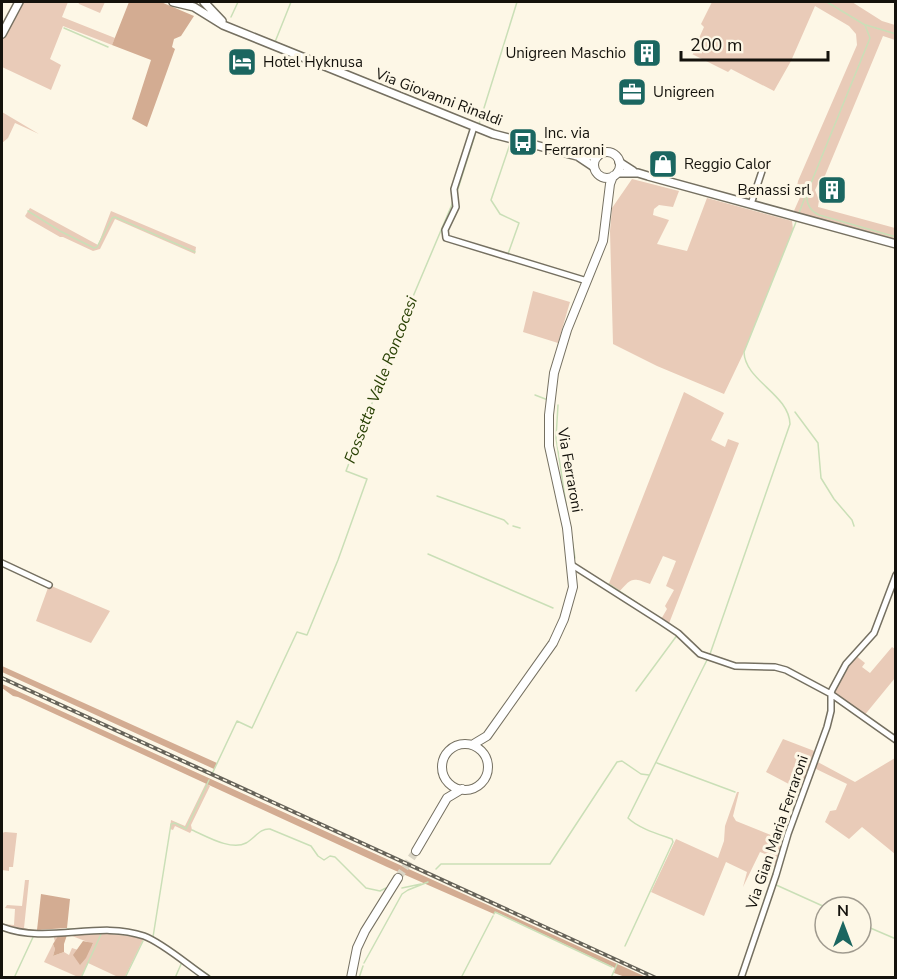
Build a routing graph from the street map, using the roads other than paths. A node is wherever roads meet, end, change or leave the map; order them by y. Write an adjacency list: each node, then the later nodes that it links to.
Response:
1 (19, 2): 7 (street)
2 (173, 2): 4 (street, Via Giovanni Rinaldi)
3 (203, 2): 5 (street); 6 (street, Via Giovanni Rinaldi)
4 (187, 3): 5 (street, Via Giovanni Rinaldi)
5 (199, 11): 6 (street, Via Giovanni Rinaldi)
6 (229, 27): 8 (street, Via Giovanni Rinaldi)
7 (2, 34)
8 (474, 127): 9 (street, Via Giovanni Rinaldi); 20 (street)
9 (577, 156): 10 (street, Via Giovanni Rinaldi); 12 (street, Via Giovanni Rinaldi)
10 (598, 156): 11 (main road); 12 (main road)
11 (619, 162): 14 (street); 15 (main road)
12 (594, 167): 16 (main road)
13 (762, 171): 18 (street)
14 (638, 173): 15 (street); 18 (street)
15 (615, 175): 16 (main road); 17 (main road, Via Ferraroni)
16 (600, 176): 17 (main road)
17 (608, 194): 20 (main road, Via Ferraroni)
18 (751, 204): 19 (street)
19 (896, 244)
20 (587, 281): 22 (main road, Via Ferraroni)
21 (2, 563): 24 (street)
22 (572, 565): 25 (street); 26 (main road, Via Ferraroni)
23 (896, 575): 25 (street, Via Gian Maria Ferraroni)
24 (49, 585)
25 (831, 694): 27 (street); 38 (street, Via Gian Maria Ferraroni)
26 (487, 736): 28 (main road, Via Ferraroni); 29 (main road)
27 (896, 740)
28 (472, 745): 29 (main road); 30 (main road)
29 (485, 756): 31 (main road)
30 (447, 781): 31 (main road); 32 (main road)
31 (462, 789): 32 (main road)
32 (447, 798): 33 (main road)
33 (416, 851)
34 (398, 878): 37 (main road)
35 (2, 927): 36 (street)
36 (207, 978)
37 (351, 978)
38 (741, 978)

